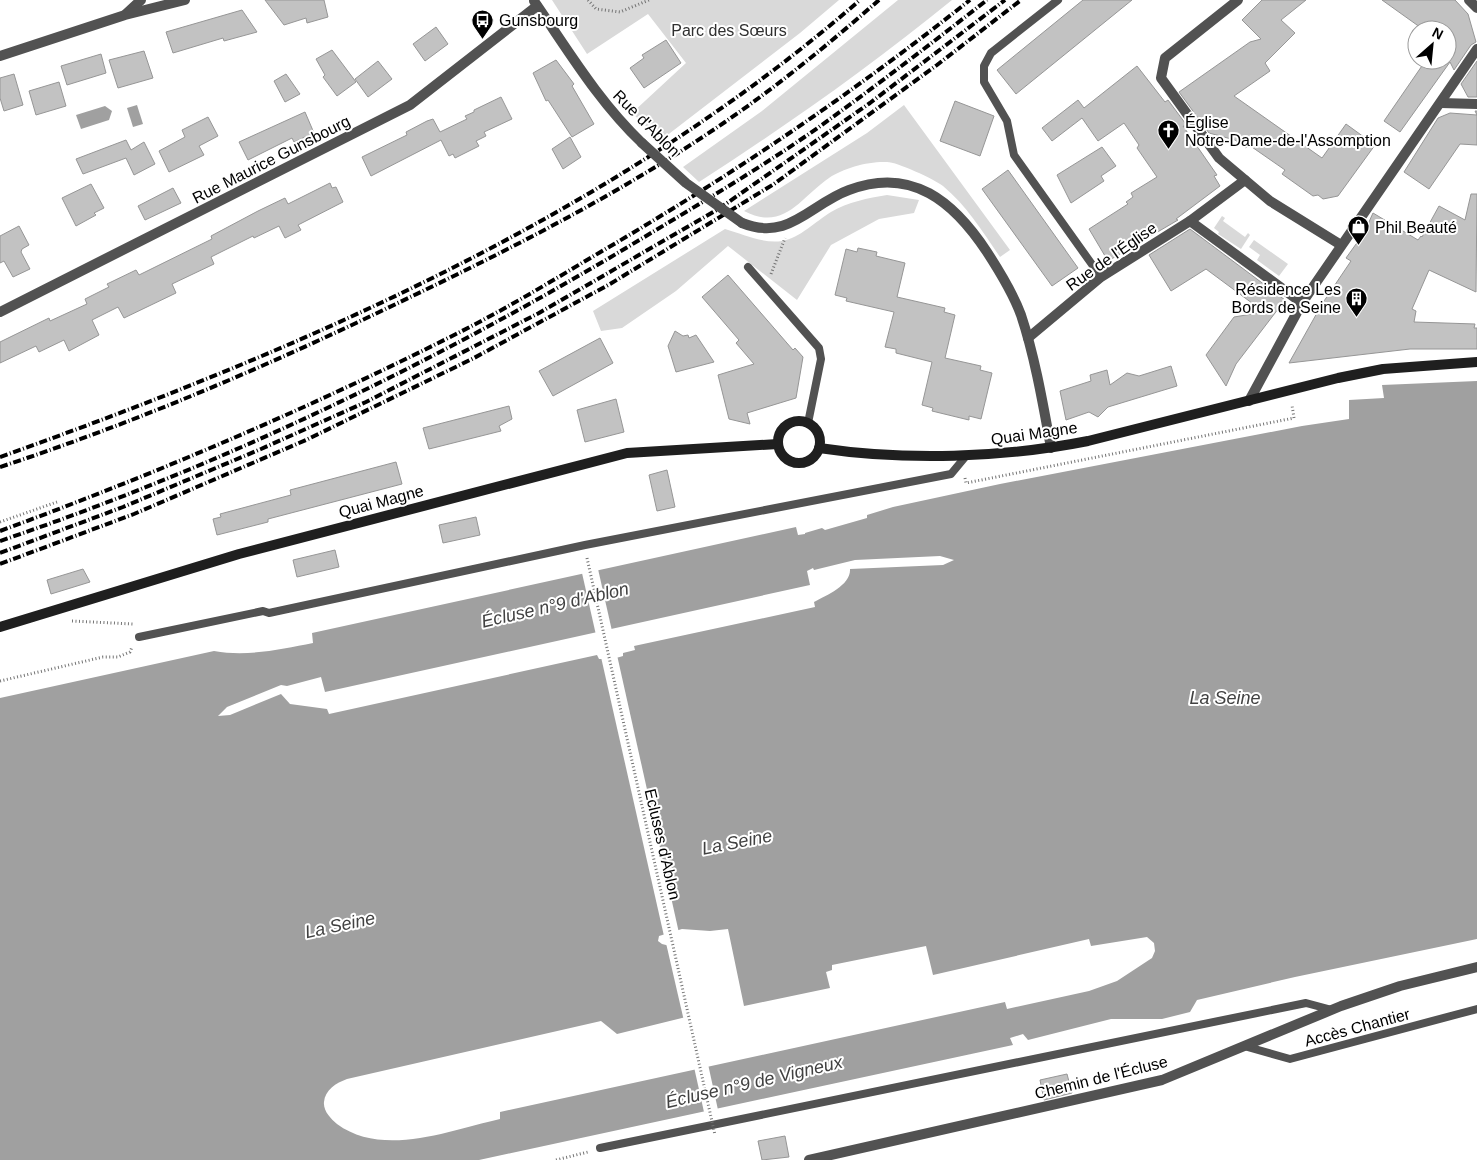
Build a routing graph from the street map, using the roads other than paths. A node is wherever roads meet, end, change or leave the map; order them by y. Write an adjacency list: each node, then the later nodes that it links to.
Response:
1 (141, 0): 8 (street)
2 (185, 0): 8 (street)
3 (1058, 0): 17 (lane)
4 (1238, 0): 13 (street)
5 (1469, 0): 7 (street)
6 (535, 3): 19 (street, Rue Maurice Gunsbourg); 20 (street, Rue d'Ablon, bridge)
7 (1477, 8)
8 (125, 15): 10 (street)
9 (1477, 49): 11 (street)
10 (0, 56)
11 (1441, 102): 12 (street); 15 (street)
12 (1477, 104)
13 (1245, 180): 14 (street, Rue de l'Église); 15 (street)
14 (1190, 221): 17 (street, Rue de l'Église); 18 (street)
15 (1341, 245): 18 (street)
16 (748, 266): 23 (lane)
17 (1101, 277): 20 (street, Rue de l'Église)
18 (1302, 303): 22 (street)
19 (0, 312)
20 (1028, 338): 26 (street)
21 (1477, 362): 22 (main road, Quai Magne)
22 (1249, 401): 26 (main road, Quai Magne)
23 (808, 423): 24 (main road); 25 (main road)
24 (778, 444): 25 (main road); 28 (main road, Quai Magne)
25 (819, 448): 27 (main road, Quai Magne)
26 (1051, 448): 27 (main road, Quai Magne)
27 (966, 456): 29 (lane)
28 (0, 627)
29 (135, 636)
30 (1477, 967): 32 (street, Chemin de l'Écluse)
31 (1477, 1009): 33 (lane, Accès Chantier)
32 (1332, 1010): 33 (street, Chemin de l'Écluse); 34 (lane)
33 (1244, 1046): 35 (street, Chemin de l'Écluse)
34 (600, 1148)
35 (809, 1160)

